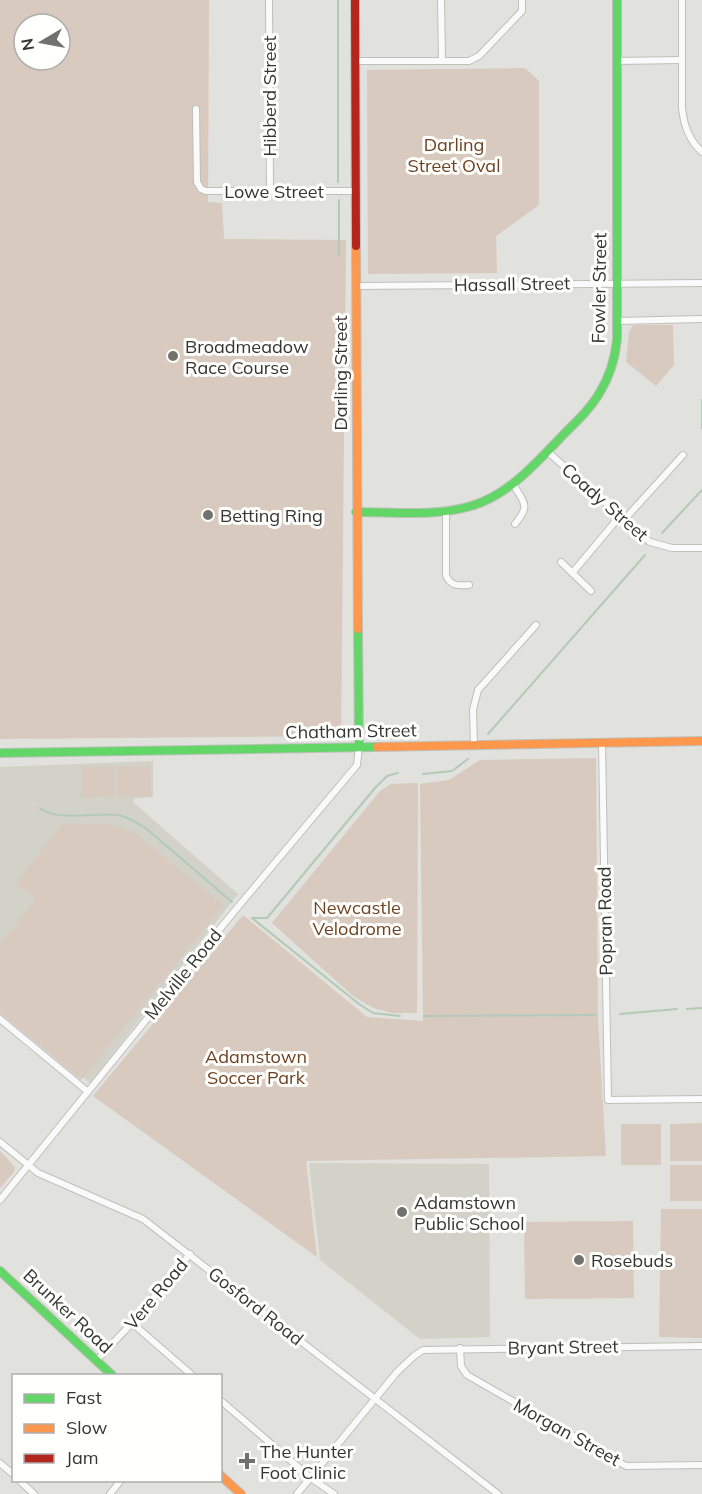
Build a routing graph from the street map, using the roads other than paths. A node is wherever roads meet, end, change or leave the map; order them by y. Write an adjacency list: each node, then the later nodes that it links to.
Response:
1 (269, 0): 13 (street, Hibberd Street)
2 (355, 0): 8 (street, Darling Street)
3 (441, 0): 9 (street)
4 (522, 0): 9 (street)
5 (616, 0): 10 (street, Fowler Street)
6 (682, 0): 7 (street)
7 (681, 60): 10 (street); 12 (street)
8 (355, 61): 9 (street); 14 (street, Darling Street)
9 (442, 61)
10 (617, 61): 15 (street, Fowler Street)
11 (196, 109): 13 (street, Lowe Street)
12 (702, 152)
13 (270, 191): 14 (street, Lowe Street)
14 (356, 191): 17 (street, Darling Street)
15 (616, 283): 16 (street, Hassall Street); 17 (street, Hassall Street); 19 (street, Fowler Street)
16 (702, 283)
17 (357, 286): 24 (street, Darling Street)
18 (702, 319): 19 (street)
19 (617, 321): 20 (street, Fowler Street)
20 (548, 452): 22 (street, Fowler Street); 25 (street, Coady Street)
21 (683, 455): 25 (street)
22 (513, 484): 23 (street, Fowler Street); 26 (street)
23 (446, 510): 24 (street, Fowler Street); 30 (street)
24 (356, 512): 36 (street, Darling Street)
25 (622, 518): 27 (street, Coady Street); 29 (street)
26 (515, 524)
27 (702, 548)
28 (561, 562): 29 (street)
29 (573, 572): 31 (street)
30 (469, 585)
31 (591, 591)
32 (536, 625): 35 (street)
33 (702, 741): 34 (street, Chatham Street)
34 (602, 742): 35 (street, Chatham Street); 40 (street, Popran Road)
35 (474, 746): 36 (street, Chatham Street)
36 (359, 747): 37 (street, Chatham Street); 39 (street, Melville Road)
37 (0, 753)
38 (0, 1019): 39 (street)
39 (87, 1091): 42 (street, Melville Road)
40 (702, 1099)
41 (0, 1142): 42 (street, Gosford Road)
42 (27, 1166): 43 (street, Melville Road); 44 (street, Gosford Road)
43 (0, 1200)
44 (190, 1254): 46 (street, Vere Road); 52 (street, Gosford Road)
45 (0, 1271): 49 (street, Brunker Road)
46 (132, 1323): 49 (street, Vere Road); 51 (street)
47 (702, 1346): 48 (street, Bryant Street)
48 (460, 1348): 52 (street, Bryant Street); 55 (street, Morgan Street)
49 (97, 1360): 50 (street, Brunker Road)
50 (111, 1374)
51 (191, 1374)
52 (376, 1399): 58 (street); 66 (street, Gosford Road)
53 (222, 1402): 58 (street)
54 (0, 1463): 56 (street)
55 (702, 1465)
56 (12, 1473)
57 (222, 1477): 63 (street)
58 (311, 1478): 64 (street); 65 (street)
59 (21, 1482): 61 (street)
60 (119, 1482): 62 (street)
61 (34, 1494)
62 (110, 1494)
63 (241, 1494)
64 (297, 1494)
65 (334, 1494)
66 (498, 1494)

